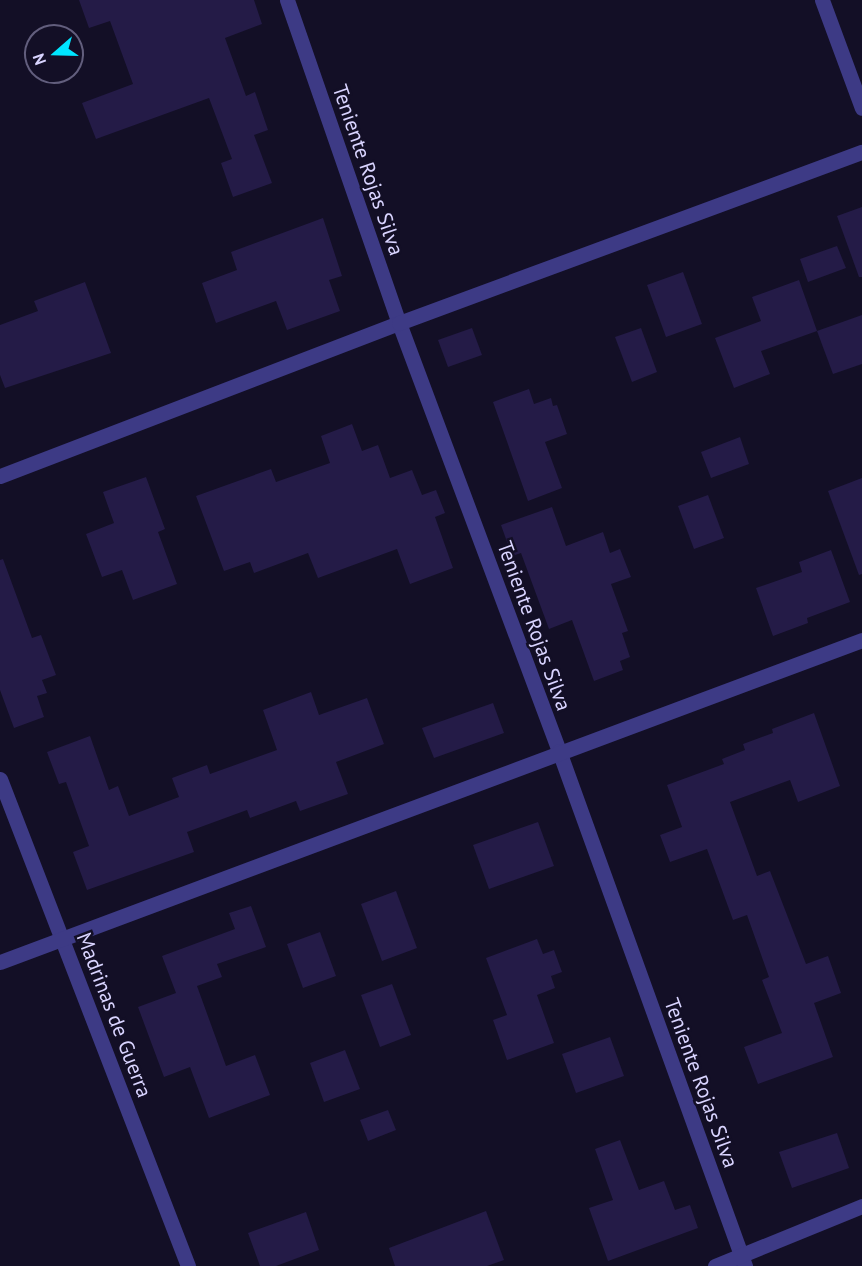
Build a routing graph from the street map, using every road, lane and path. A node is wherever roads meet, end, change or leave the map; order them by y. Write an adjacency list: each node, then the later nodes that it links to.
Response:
1 (287, 0): 5 (street, Teniente Rojas Silva)
2 (822, 0): 3 (street)
3 (862, 108)
4 (862, 152): 5 (street)
5 (399, 323): 6 (street); 8 (street, Teniente Rojas Silva)
6 (0, 476)
7 (862, 640): 8 (street)
8 (559, 751): 10 (street); 13 (street, Teniente Rojas Silva)
9 (0, 779): 10 (street, Madrinas de Guerra)
10 (62, 939): 11 (street); 14 (street, Madrinas de Guerra)
11 (0, 962)
12 (862, 1206): 13 (street)
13 (743, 1261): 15 (street)
14 (188, 1266)
15 (715, 1266)

